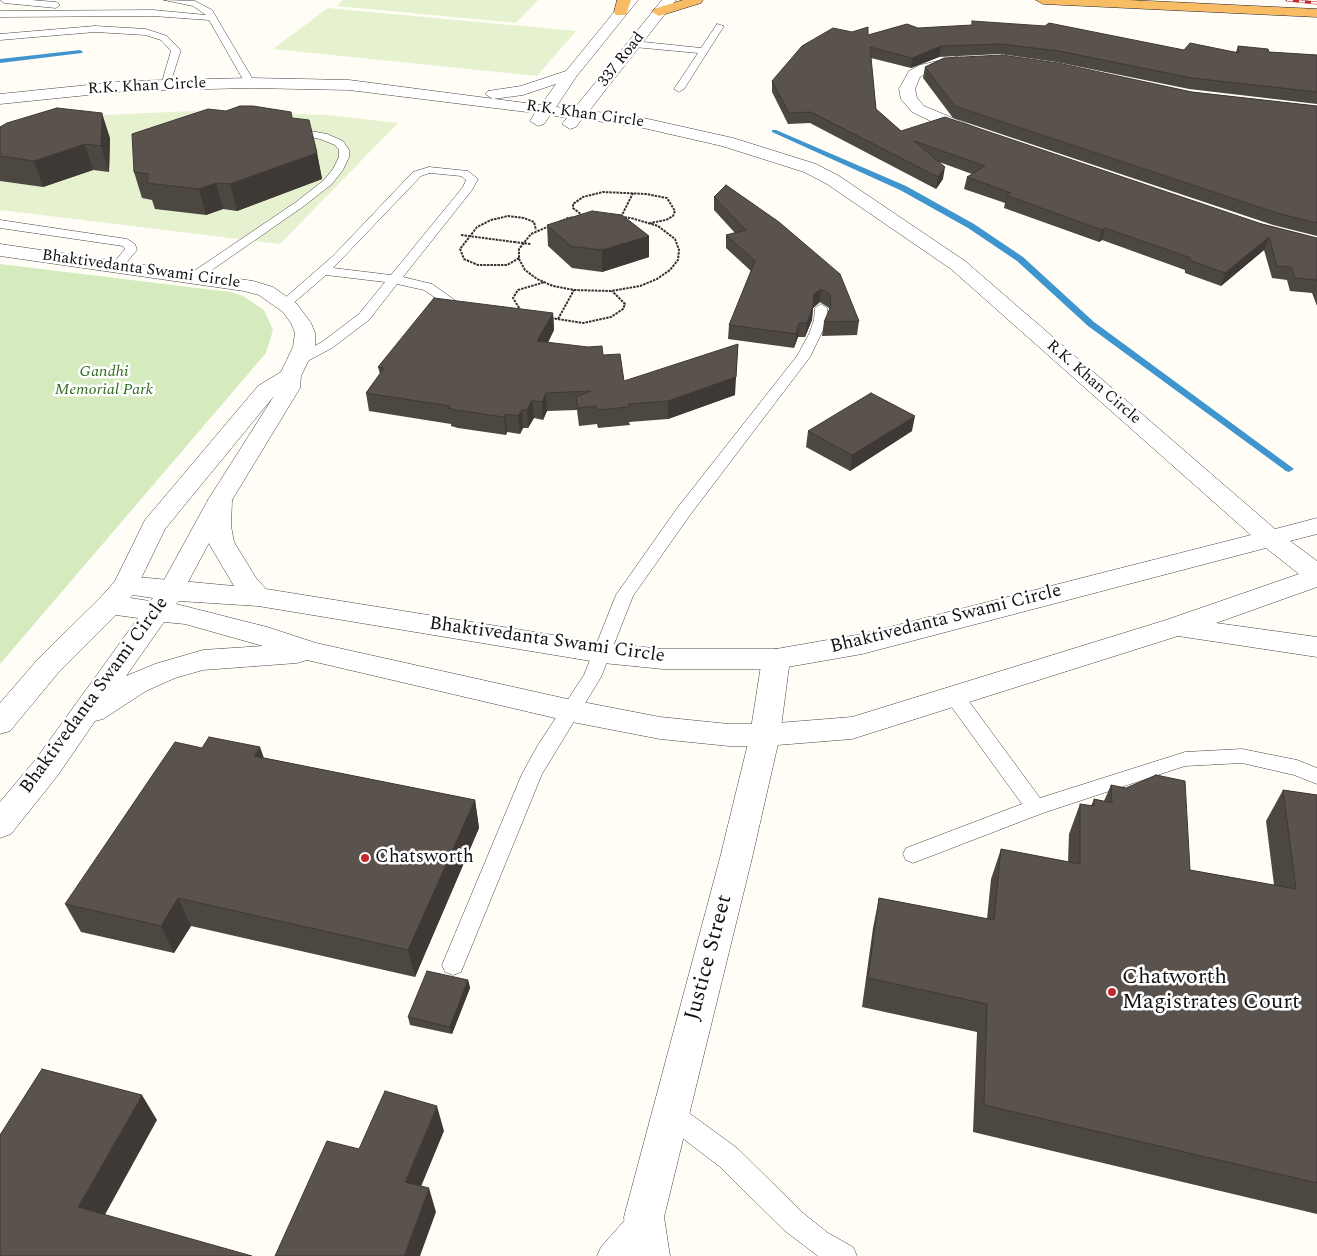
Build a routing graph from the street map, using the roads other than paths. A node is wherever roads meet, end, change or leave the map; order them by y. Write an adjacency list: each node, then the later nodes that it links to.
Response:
1 (2, 0): 11 (lane)
2 (168, 0): 13 (lane)
3 (631, 0): 8 (street, 337 Road)
4 (669, 0): 9 (street, 337 Road)
5 (696, 0): 9 (highway)
6 (1043, 0): 10 (highway)
7 (1175, 0): 10 (highway)
8 (622, 6): 22 (street, 337 Road)
9 (659, 12): 17 (street, 337 Road)
10 (1317, 12)
11 (153, 13): 12 (lane); 13 (lane)
12 (0, 14)
13 (212, 18): 23 (lane)
14 (720, 26): 19 (lane)
15 (146, 32): 16 (lane); 18 (lane); 25 (lane)
16 (0, 37)
17 (634, 44): 19 (lane); 21 (street, 337 Road)
18 (23, 45)
19 (703, 51): 26 (lane)
20 (979, 59): 34 (street)
21 (612, 73): 30 (street, 337 Road); 33 (street)
22 (571, 74): 27 (street); 29 (street, 337 Road)
23 (250, 83): 24 (street, R.K. Khan Circle); 25 (street, R.K. Khan Circle)
24 (295, 84): 27 (street, R.K. Khan Circle); 31 (street, R.K. Khan Circle)
25 (166, 85): 28 (street, R.K. Khan Circle)
26 (679, 89)
27 (437, 96): 29 (street, R.K. Khan Circle)
28 (0, 99)
29 (547, 110): 30 (street, R.K. Khan Circle); 30 (street, 337 Road)
30 (578, 114): 33 (street, R.K. Khan Circle)
31 (465, 116)
32 (280, 128): 41 (lane)
33 (668, 128): 36 (street, R.K. Khan Circle)
34 (992, 138)
35 (650, 141): 36 (street, R.K. Khan Circle)
36 (862, 199): 49 (street, R.K. Khan Circle)
37 (0, 224): 39 (lane)
38 (0, 250): 39 (street, Bhaktivedanta Swami Circle)
39 (117, 266): 41 (street, Bhaktivedanta Swami Circle)
40 (325, 271): 42 (lane); 42 (lane); 43 (lane)
41 (195, 276): 43 (street, Bhaktivedanta Swami Circle)
42 (395, 279): 44 (lane); 46 (lane)
43 (284, 304): 46 (street, Bhaktivedanta Swami Circle)
44 (460, 308)
45 (821, 308): 57 (lane)
46 (294, 368): 47 (street, Bhaktivedanta Swami Circle); 51 (street)
47 (220, 500): 52 (street); 53 (street, Bhaktivedanta Swami Circle)
48 (1317, 526): 49 (street, Bhaktivedanta Swami Circle)
49 (1271, 539): 50 (street, R.K. Khan Circle); 58 (street, Bhaktivedanta Swami Circle)
50 (1317, 575): 54 (street)
51 (118, 595): 53 (street, Bhaktivedanta Swami Circle); 62 (street)
52 (258, 597): 53 (street, Bhaktivedanta Swami Circle); 57 (street, Bhaktivedanta Swami Circle)
53 (165, 600): 56 (street); 61 (street, Bhaktivedanta Swami Circle)
54 (1176, 627): 55 (street); 59 (street)
55 (1317, 646)
56 (314, 652): 60 (street); 61 (street)
57 (603, 653): 58 (street, Bhaktivedanta Swami Circle); 60 (lane)
58 (776, 659): 63 (street, Justice Street)
59 (955, 697): 63 (street); 65 (lane)
60 (572, 711): 63 (street); 68 (lane)
61 (82, 719): 66 (street, Bhaktivedanta Swami Circle)
62 (0, 723)
63 (764, 735): 69 (street, Justice Street)
64 (1317, 776): 65 (lane)
65 (1036, 807): 67 (lane)
66 (0, 825)
67 (913, 854)
68 (453, 965)
69 (669, 1113): 70 (street, Justice Street); 73 (lane)
70 (644, 1217): 71 (lane); 72 (street, Justice Street)
71 (610, 1256)
72 (650, 1256)
73 (844, 1256)

